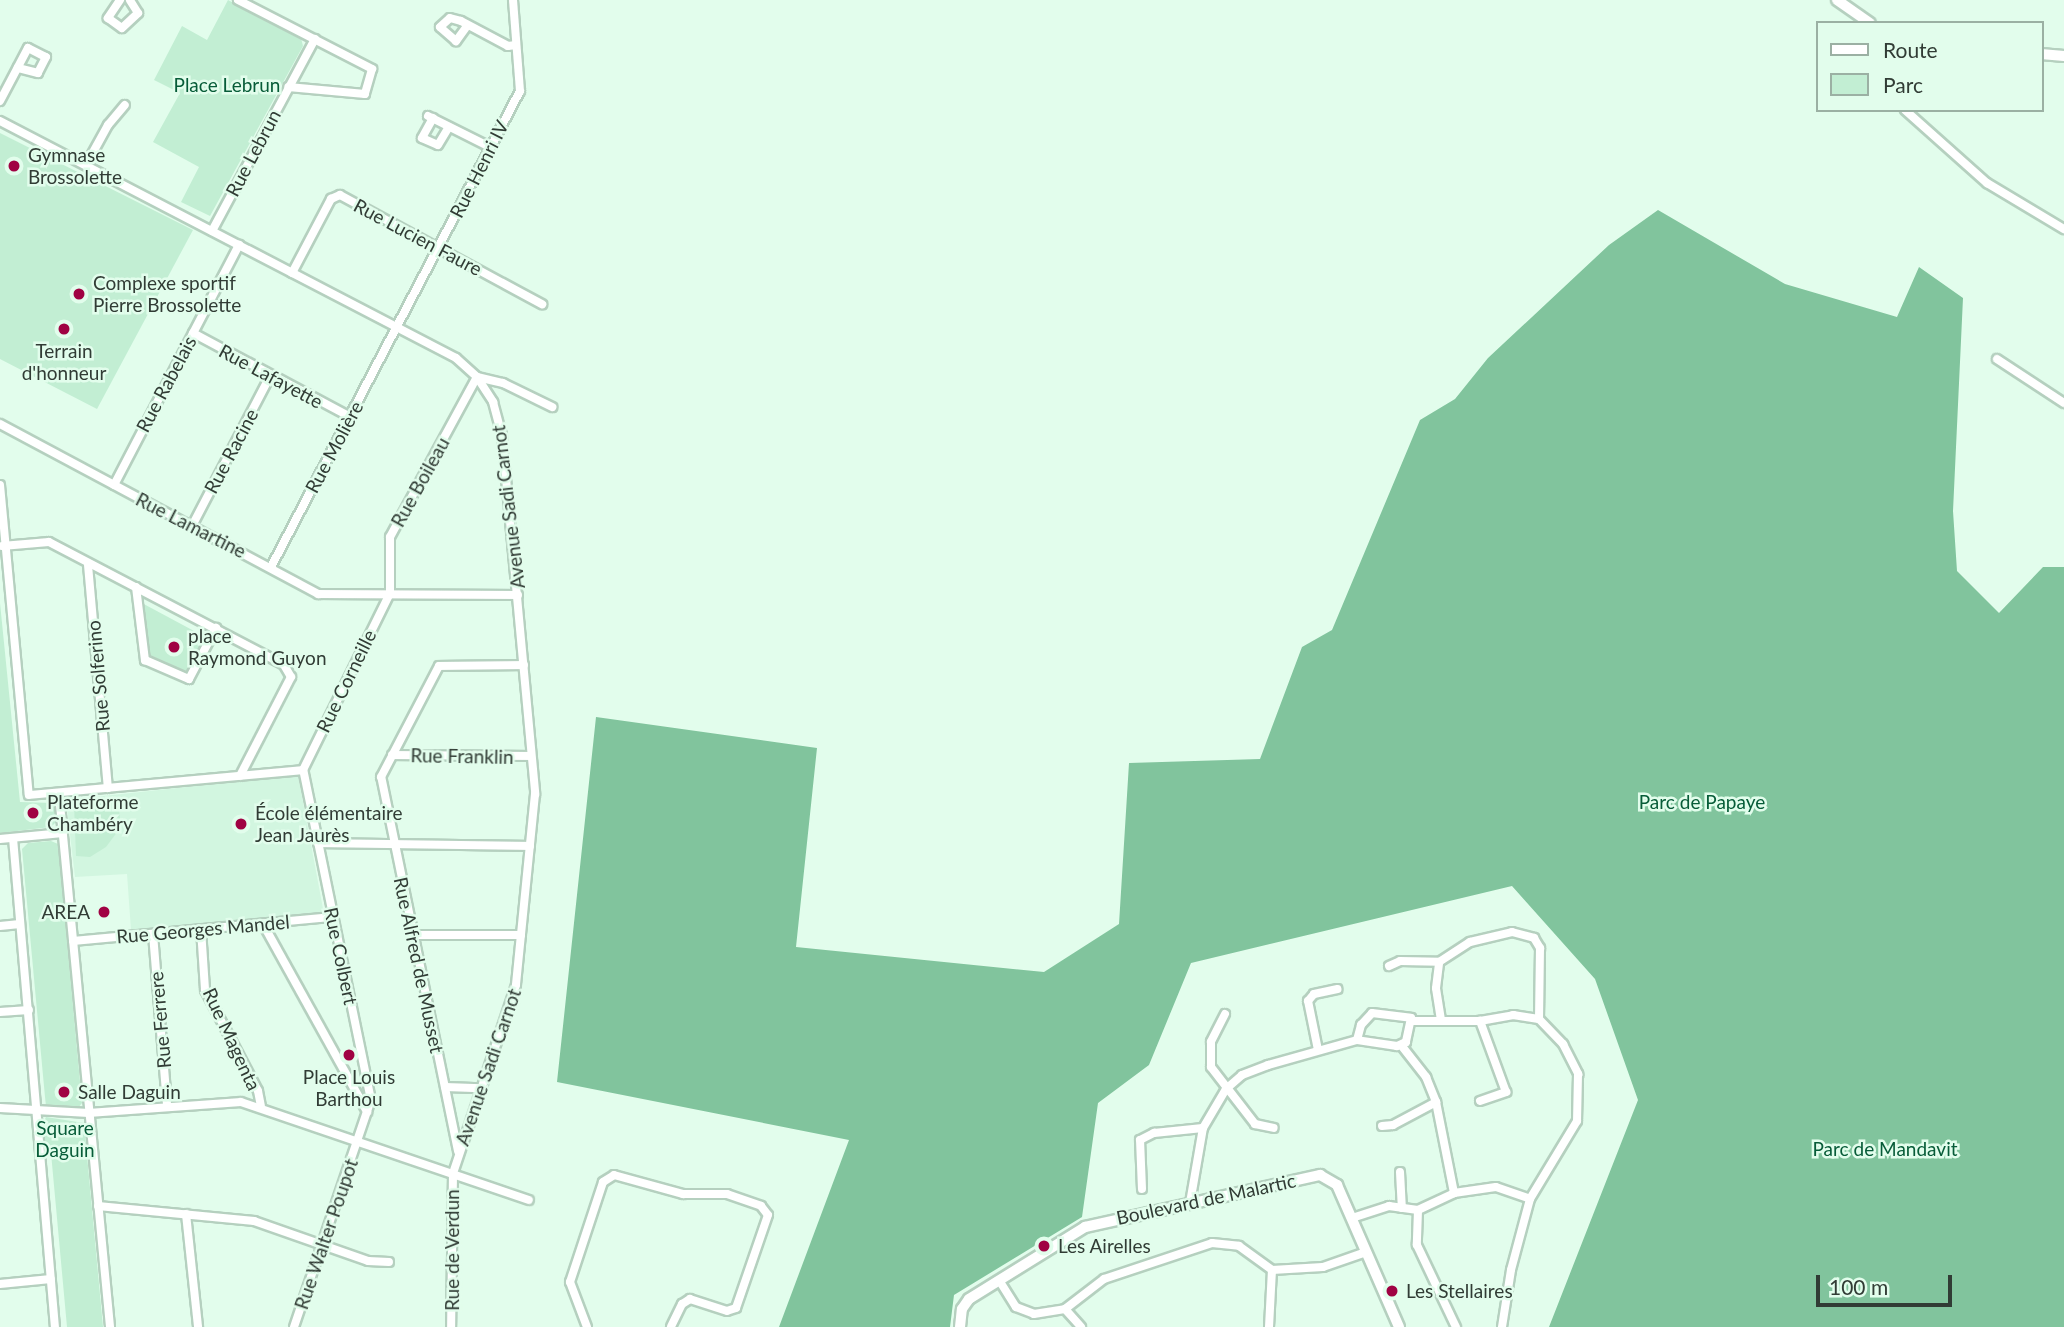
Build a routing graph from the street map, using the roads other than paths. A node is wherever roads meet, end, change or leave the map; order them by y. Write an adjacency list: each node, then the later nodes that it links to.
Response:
1 (120, 0): 2 (street)
2 (130, 0)
3 (238, 0): 8 (street)
4 (513, 0): 9 (street)
5 (1838, 0): 6 (street)
6 (1867, 21)
7 (467, 26): 9 (street)
8 (314, 39): 13 (street, Rue Lebrun); 13 (street)
9 (516, 45): 19 (street, Rue Henri IV)
10 (2043, 54): 11 (street)
11 (2064, 56)
12 (18, 68): 14 (street)
13 (288, 87): 22 (street, Rue Lebrun)
14 (0, 101)
15 (125, 105): 20 (street)
16 (1907, 112): 21 (street)
17 (0, 121): 20 (street, Avenue Sadi Carnot)
18 (449, 127): 18 (street); 19 (street)
19 (490, 147): 24 (street, Rue Henri IV)
20 (86, 165): 22 (street, Avenue Sadi Carnot)
21 (2064, 229)
22 (212, 231): 23 (street, Avenue Sadi Carnot)
23 (239, 245): 25 (street, Avenue Sadi Carnot); 28 (street, Rue Rabelais)
24 (439, 247): 25 (street, Rue Lucien Faure); 26 (street, Rue Lucien Faure); 27 (street, Rue Henri IV)
25 (292, 273): 27 (street, Avenue Sadi Carnot)
26 (542, 304)
27 (397, 328): 31 (street, Avenue Sadi Carnot); 34 (street, Rue Molière)
28 (193, 333): 30 (street, Rue Lafayette); 37 (street, Rue Rabelais)
29 (1997, 359): 32 (street)
30 (270, 376): 34 (street, Rue Lafayette); 38 (street, Rue Racine)
31 (477, 377): 33 (street); 43 (street, Rue Boileau); 44 (street, Avenue Sadi Carnot)
32 (2064, 403)
33 (552, 407)
34 (350, 417): 41 (street, Rue Molière)
35 (0, 424): 37 (street, Rue Lamartine)
36 (0, 485): 39 (street)
37 (114, 485): 38 (street, Rue Lamartine)
38 (192, 526): 41 (street, Rue Lamartine)
39 (2, 546): 40 (street); 52 (street)
40 (88, 565): 42 (street); 51 (street, Rue Solferino)
41 (271, 567): 43 (street, Rue Lamartine)
42 (136, 587): 45 (street); 45 (street)
43 (390, 593): 44 (street, Rue Lamartine); 49 (street, Rue Corneille)
44 (518, 595): 46 (street, Avenue Sadi Carnot)
45 (216, 628): 50 (street)
46 (524, 665): 47 (street, Rue Alfred de Musset); 48 (street, Avenue Sadi Carnot)
47 (392, 755): 48 (street, Rue Franklin); 57 (street, Rue Alfred de Musset)
48 (531, 756): 58 (street, Avenue Sadi Carnot)
49 (303, 770): 50 (street); 56 (street, Rue Colbert)
50 (240, 776): 51 (street)
51 (108, 788): 52 (street)
52 (59, 794): 53 (street)
53 (63, 833): 54 (street); 67 (street)
54 (13, 838): 55 (street); 60 (street)
55 (0, 839)
56 (318, 843): 57 (street); 59 (street, Rue Colbert)
57 (394, 845): 58 (street); 65 (street, Rue Alfred de Musset)
58 (530, 846): 66 (street, Avenue Sadi Carnot)
59 (332, 917): 61 (street, Rue Georges Mandel); 90 (street, Rue Colbert)
60 (20, 924): 62 (street); 71 (street)
61 (263, 924): 63 (street, Rue Georges Mandel); 90 (street)
62 (0, 926)
63 (201, 929): 64 (street, Rue Georges Mandel); 87 (street, Rue Magenta)
64 (153, 934): 67 (street, Rue Georges Mandel); 86 (street, Rue Ferrere)
65 (413, 935): 66 (street); 81 (street, Rue Alfred de Musset)
66 (521, 935): 82 (street, Avenue Sadi Carnot)
67 (73, 942): 91 (street)
68 (1439, 962): 69 (street); 74 (street); 75 (street)
69 (1389, 965)
70 (1337, 989): 80 (street)
71 (29, 1010): 72 (street); 89 (street)
72 (0, 1012)
73 (1225, 1014): 83 (street)
74 (1539, 1019): 77 (street); 101 (street)
75 (1441, 1020): 76 (street); 77 (street)
76 (1413, 1021): 78 (street); 79 (street)
77 (1480, 1021): 84 (street)
78 (1357, 1040): 79 (street); 80 (street)
79 (1402, 1045): 85 (street)
80 (1318, 1050): 83 (street)
81 (445, 1087): 82 (street); 96 (street, Rue Alfred de Musset)
82 (481, 1088): 96 (street, Avenue Sadi Carnot)
83 (1226, 1089): 93 (street); 94 (street)
84 (1480, 1101)
85 (1436, 1102): 92 (street); 100 (street)
86 (167, 1105): 87 (street); 91 (street)
87 (261, 1106): 95 (street)
88 (0, 1108): 89 (street)
89 (36, 1110): 91 (street); 113 (street)
90 (367, 1112): 95 (street, Rue Colbert)
91 (89, 1113): 104 (street)
92 (1382, 1126)
93 (1203, 1128): 99 (street); 103 (street)
94 (1275, 1128)
95 (358, 1140): 98 (street); 109 (street, Rue Walter Poupot)
96 (458, 1154): 98 (street, Avenue Sadi Carnot)
97 (1400, 1172): 105 (street)
98 (453, 1173): 102 (street); 121 (street, Rue de Verdun)
99 (1142, 1189)
100 (1454, 1193): 101 (street); 106 (street)
101 (1531, 1199): 129 (street)
102 (529, 1200)
103 (1190, 1203): 108 (street, Boulevard de Malartic); 114 (street, Boulevard de Malartic)
104 (98, 1206): 107 (street); 118 (street)
105 (1402, 1208): 106 (street); 108 (street)
106 (1418, 1210): 128 (street)
107 (186, 1214): 109 (street); 119 (street)
108 (1352, 1218): 110 (street, Boulevard de Malartic)
109 (322, 1244): 111 (street); 120 (street, Rue Walter Poupot)
110 (1366, 1252): 112 (street); 127 (street, Boulevard de Malartic)
111 (389, 1262)
112 (1272, 1270): 116 (street); 126 (street)
113 (51, 1279): 115 (street); 117 (street)
114 (999, 1280): 116 (street); 124 (street, Boulevard de Malartic)
115 (0, 1284)
116 (1065, 1310): 125 (street)
117 (55, 1327)
118 (110, 1327)
119 (198, 1327)
120 (293, 1327)
121 (451, 1327)
122 (587, 1327): 123 (street)
123 (671, 1327)
124 (960, 1327)
125 (1081, 1327)
126 (1269, 1327)
127 (1399, 1327)
128 (1456, 1327)
129 (1502, 1327)

